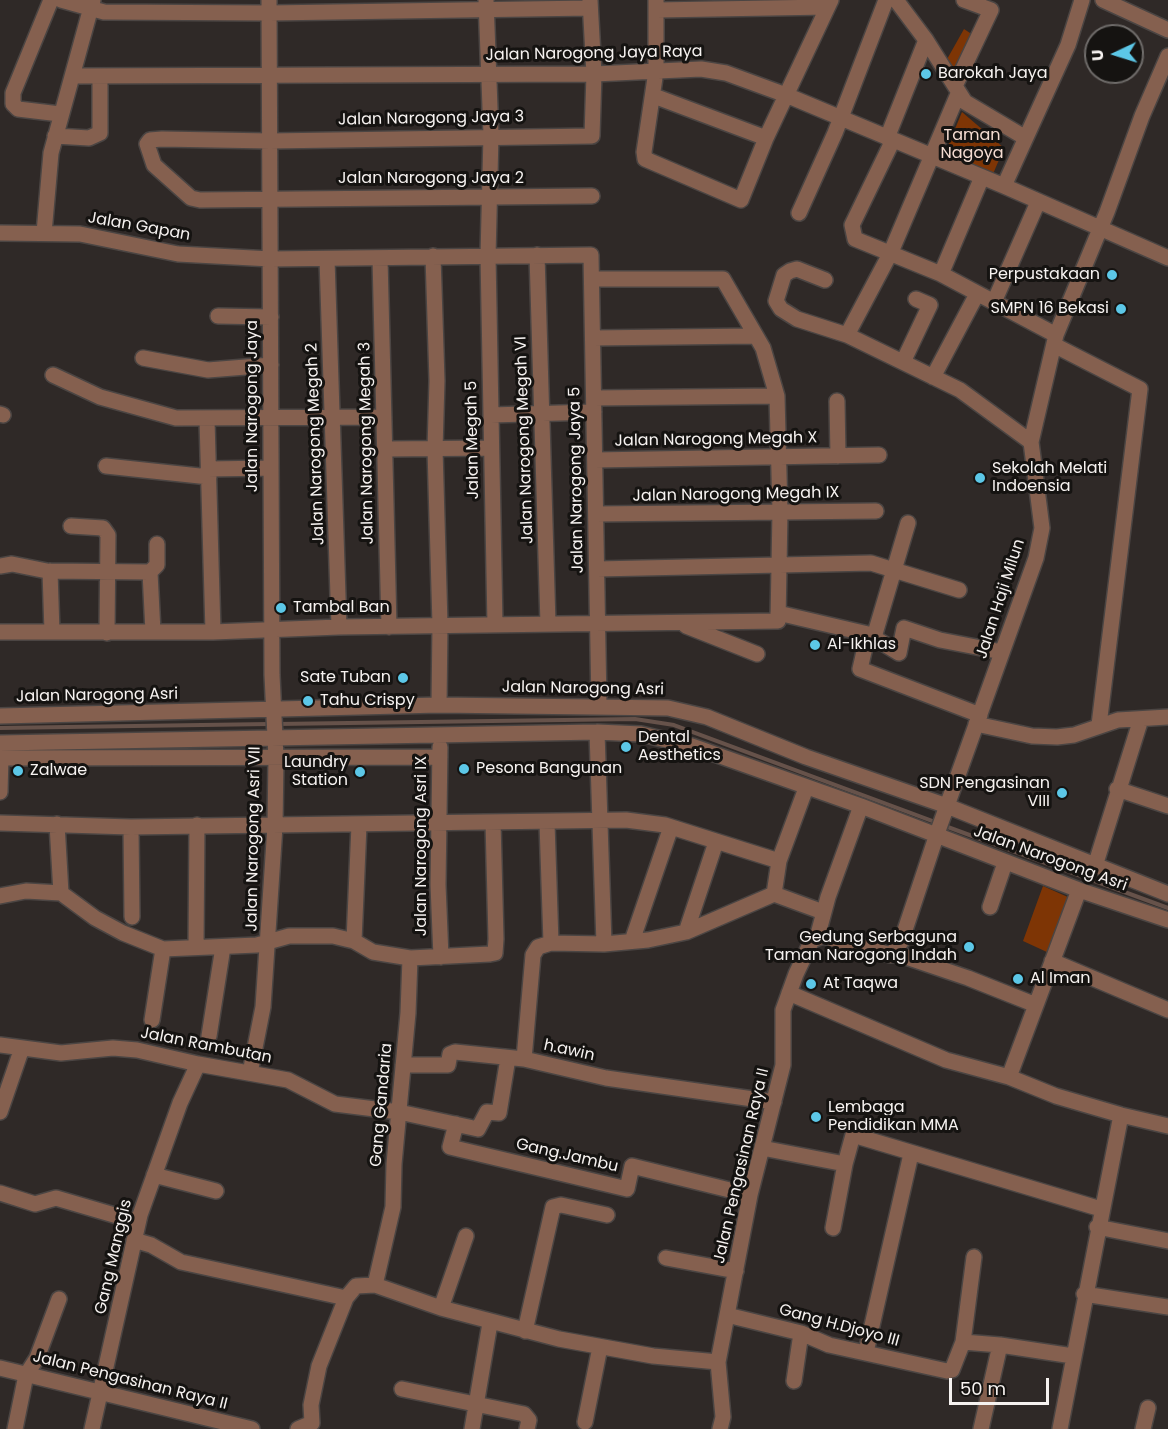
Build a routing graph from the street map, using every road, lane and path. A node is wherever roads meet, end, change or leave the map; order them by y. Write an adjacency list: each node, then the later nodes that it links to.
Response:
1 (51, 0): 26 (street)
2 (61, 0): 11 (street)
3 (886, 0): 27 (street)
4 (896, 0): 15 (street)
5 (966, 0): 23 (street)
6 (1082, 0): 30 (street)
7 (1103, 0): 14 (street)
8 (829, 3): 12 (street); 24 (street)
9 (486, 4): 10 (street); 13 (street); 18 (street, Jalan Megah 5)
10 (590, 4): 19 (street)
11 (92, 5): 13 (street); 21 (street)
12 (656, 5): 17 (street)
13 (270, 7): 20 (street, Jalan Narogong Jaya)
14 (1168, 30)
15 (926, 40): 23 (street); 32 (street)
16 (1168, 56): 43 (street, Jalan Haji Milun)
17 (656, 71): 19 (street, Jalan Narogong Jaya Raya); 24 (street, Jalan Narogong Jaya Raya); 25 (street)
18 (488, 74): 19 (street, Jalan Narogong Jaya Raya); 20 (street, Jalan Narogong Jaya Raya); 28 (street, Jalan Megah 5)
19 (594, 74): 28 (street, Jalan Narogong Jaya 3)
20 (270, 75): 22 (street, Jalan Narogong Jaya Raya); 33 (street, Jalan Narogong Jaya)
21 (74, 76): 22 (street, Jalan Narogong Jaya Raya); 26 (street)
22 (100, 76): 29 (street)
23 (957, 90): 30 (street); 34 (street)
24 (786, 95): 27 (street, Jalan Narogong Jaya Raya); 31 (street)
25 (654, 96): 31 (street); 31 (street)
26 (60, 114): 29 (street)
27 (840, 118): 32 (street, Jalan Narogong Jaya Raya); 42 (street)
28 (491, 135): 33 (street, Jalan Narogong Jaya 3); 38 (street, Jalan Megah 5)
29 (55, 136): 45 (street)
30 (1024, 137): 36 (street)
31 (766, 138)
32 (890, 139): 34 (street, Jalan Narogong Jaya Raya); 46 (street)
33 (270, 141): 39 (street, Jalan Narogong Jaya); 40 (street, Jalan Narogong Jaya 3)
34 (933, 156): 35 (street, Jalan Narogong Jaya Raya); 46 (street)
35 (982, 177): 36 (street, Jalan Narogong Jaya Raya); 55 (street)
36 (1004, 186): 41 (street, Jalan Narogong Jaya Raya)
37 (592, 196): 38 (street, Jalan Narogong Jaya 2)
38 (491, 197): 39 (street, Jalan Narogong Jaya 2); 47 (street, Jalan Megah 5)
39 (271, 198): 40 (street, Jalan Narogong Jaya 2); 53 (street, Jalan Narogong Jaya)
40 (200, 200)
41 (1038, 202): 43 (street, Jalan Narogong Jaya Raya); 60 (street)
42 (799, 213)
43 (1099, 230): 51 (street, Jalan Narogong Jaya Raya); 66 (street, Jalan Haji Milun)
44 (0, 233): 45 (street, Jalan Gapan)
45 (44, 233): 53 (street, Jalan Gapan)
46 (891, 252): 55 (street); 63 (street)
47 (488, 255): 48 (street, Jalan Gapan); 50 (street, Jalan Gapan); 76 (street, Jalan Megah 5)
48 (537, 255): 49 (street, Jalan Gapan); 75 (street, Jalan Narogong Megah VI)
49 (591, 255): 56 (street, Jalan Narogong Jaya 5)
50 (433, 256): 52 (street, Jalan Gapan); 84 (street)
51 (1167, 256)
52 (381, 258): 54 (street, Jalan Gapan); 78 (street, Jalan Narogong Megah 3)
53 (271, 259): 54 (street, Jalan Gapan); 62 (street, Jalan Narogong Jaya)
54 (327, 259): 77 (street, Jalan Narogong Megah 2)
55 (941, 274): 58 (street)
56 (592, 279): 64 (street); 65 (street, Jalan Narogong Jaya 5)
57 (825, 280): 63 (street)
58 (977, 294): 60 (street); 71 (street)
59 (916, 299): 68 (street)
60 (994, 302): 66 (street)
61 (218, 316): 62 (street)
62 (271, 317): 69 (street, Jalan Narogong Jaya)
63 (848, 335): 68 (street)
64 (754, 336): 65 (street); 72 (street)
65 (593, 338): 74 (street, Jalan Narogong Jaya 5)
66 (1055, 340): 81 (street, Jalan Haji Milun); 130 (street)
67 (143, 358): 69 (street)
68 (903, 362): 71 (street)
69 (271, 365): 79 (street, Jalan Narogong Jaya)
70 (53, 375): 80 (street)
71 (933, 377): 81 (street)
72 (777, 396): 74 (street); 87 (street)
73 (837, 402): 86 (street, Jalan Narogong Megah X)
74 (594, 405): 75 (street); 88 (street, Jalan Narogong Jaya 5)
75 (543, 414): 76 (street); 109 (street, Jalan Narogong Megah VI)
76 (491, 415): 82 (street, Jalan Megah 5)
77 (334, 417): 78 (street); 79 (street); 112 (street, Jalan Narogong Megah 2)
78 (384, 417): 83 (street, Jalan Narogong Megah 3)
79 (271, 418): 80 (street); 90 (street, Jalan Narogong Jaya)
80 (207, 420): 91 (street)
81 (1031, 441): 121 (street, Jalan Haji Milun)
82 (491, 448): 84 (street); 108 (street, Jalan Megah 5)
83 (387, 449): 84 (street); 113 (street, Jalan Narogong Megah 3)
84 (435, 449): 111 (street)
85 (879, 455): 86 (street, Jalan Narogong Megah X)
86 (838, 456): 87 (street, Jalan Narogong Megah X)
87 (779, 457): 88 (street, Jalan Narogong Megah X); 93 (street)
88 (595, 460): 94 (street, Jalan Narogong Jaya 5)
89 (106, 466): 91 (street)
90 (271, 468): 91 (street); 114 (street, Jalan Narogong Jaya)
91 (209, 473): 118 (street)
92 (876, 511): 93 (street, Jalan Narogong Megah IX)
93 (780, 512): 94 (street, Jalan Narogong Megah IX); 98 (street)
94 (596, 514): 100 (street, Jalan Narogong Jaya 5)
95 (908, 523): 101 (street)
96 (71, 526): 103 (street)
97 (157, 544): 104 (street)
98 (779, 564): 100 (street); 101 (street); 106 (street)
99 (0, 566): 102 (street)
100 (597, 569): 107 (street, Jalan Narogong Jaya 5)
101 (894, 569): 105 (street); 120 (street)
102 (50, 571): 103 (street); 116 (street)
103 (107, 571): 104 (street); 119 (street)
104 (150, 572): 117 (street)
105 (959, 590)
106 (778, 612): 110 (street); 120 (street)
107 (598, 623): 109 (street); 110 (street); 124 (street, Jalan Narogong Jaya 5)
108 (495, 624): 109 (street); 111 (street)
109 (548, 624)
110 (681, 624): 122 (street)
111 (440, 626): 113 (street); 123 (street)
112 (339, 627): 113 (street); 114 (street)
113 (389, 627)
114 (272, 629): 118 (street); 129 (street, Jalan Narogong Jaya)
115 (0, 632): 116 (street)
116 (52, 632): 119 (street)
117 (153, 632): 118 (street); 119 (street)
118 (213, 632)
119 (107, 633)
120 (871, 635): 121 (street); 128 (street)
121 (1002, 652): 128 (street, Jalan Haji Milun)
122 (757, 654)
123 (439, 705): 124 (street, Jalan Narogong Asri); 129 (street, Jalan Narogong Asri)
124 (599, 705): 145 (street, Jalan Narogong Asri)
125 (0, 716): 129 (street, Jalan Narogong Asri)
126 (1168, 717): 127 (street)
127 (1141, 719): 130 (street); 139 (street)
128 (978, 720): 130 (street); 145 (street, Jalan Haji Milun)
129 (274, 724): 132 (street, Jalan Narogong Asri); 133 (street, Jalan Narogong Asri); 137 (street, Jalan Narogong Asri VII)
130 (1099, 725)
131 (597, 732): 132 (street, Jalan Narogong Asri); 138 (street, Jalan Narogong Asri); 144 (street)
132 (441, 735): 136 (street, Jalan Narogong Asri IX)
133 (45, 741): 134 (street, Jalan Narogong Asri); 135 (street)
134 (0, 750): 135 (street); 140 (street)
135 (47, 757): 137 (street)
136 (440, 757): 137 (street); 143 (street, Jalan Narogong Asri IX)
137 (276, 758): 152 (street, Jalan Narogong Asri VII)
138 (806, 788): 141 (street, Jalan Narogong Asri); 156 (street)
139 (1117, 789): 142 (street); 158 (street)
140 (0, 792)
141 (861, 806): 145 (street, Jalan Narogong Asri); 165 (street, Jalan Pengasinan Raya II)
142 (1168, 806)
143 (438, 821): 146 (street); 151 (street); 180 (street, Jalan Narogong Asri IX)
144 (601, 821): 148 (street); 154 (street); 174 (street)
145 (942, 821): 157 (street, Jalan Narogong Asri); 158 (street, Jalan Narogong Asri); 178 (street)
146 (493, 822): 148 (street); 180 (street)
147 (0, 823): 149 (street)
148 (547, 823): 173 (street)
149 (57, 824): 153 (street); 160 (street)
150 (197, 825): 152 (street); 153 (street); 175 (street)
151 (359, 825): 152 (street); 170 (street)
152 (275, 826): 172 (street, Jalan Narogong Asri VII)
153 (131, 827): 166 (street)
154 (671, 827): 155 (street); 171 (street)
155 (716, 842): 156 (street); 168 (street)
156 (779, 861): 161 (street)
157 (1005, 862): 159 (street, Jalan Narogong Asri); 164 (street)
158 (1095, 866): 162 (street, Jalan Narogong Asri)
159 (1079, 890): 167 (street, Jalan Narogong Asri); 181 (street)
160 (61, 893): 163 (street); 177 (street)
161 (774, 894): 165 (street); 168 (street)
162 (1168, 894)
163 (0, 896)
164 (990, 907)
165 (823, 912): 169 (street, Jalan Pengasinan Raya II)
166 (132, 917)
167 (1168, 920)
168 (687, 932): 171 (street)
169 (817, 938): 178 (street); 182 (street, Jalan Pengasinan Raya II)
170 (354, 941): 172 (street); 179 (street)
171 (632, 941): 174 (street)
172 (270, 942): 176 (street); 193 (street, Jalan Narogong Asri VII)
173 (550, 943): 174 (street); 190 (street)
174 (604, 944)
175 (196, 946): 176 (street); 177 (street)
176 (223, 947): 186 (street)
177 (163, 949): 185 (street)
178 (894, 953): 183 (street)
179 (410, 957): 180 (street); 192 (street, Gang Gandaria)
180 (441, 957)
181 (1052, 961): 183 (street); 184 (street)
182 (789, 993): 194 (street); 195 (street, Jalan Pengasinan Raya II)
183 (1036, 1005): 194 (street)
184 (1168, 1010)
185 (152, 1020)
186 (209, 1035)
187 (0, 1044): 188 (street, Jalan Rambutan)
188 (22, 1048): 191 (street, Jalan Rambutan); 196 (street)
189 (508, 1058): 190 (street, h.awin); 192 (street, h.awin); 199 (street, Jalan Rambutan)
190 (524, 1059): 195 (street, h.awin)
191 (198, 1064): 193 (street, Jalan Rambutan); 204 (street, Gang Manggis)
192 (403, 1065): 197 (street, Gang Gandaria)
193 (250, 1073): 197 (street, Jalan Rambutan)
194 (1009, 1077): 198 (street)
195 (774, 1102): 201 (street, Jalan Pengasinan Raya II)
196 (0, 1112)
197 (399, 1112): 199 (street, Jalan Rambutan); 219 (street, Gang Gandaria)
198 (1121, 1115): 200 (street); 208 (street)
199 (456, 1124): 207 (street, Gang.Jambu)
200 (1168, 1126)
201 (762, 1148): 203 (street); 207 (street, Jalan Pengasinan Raya II)
202 (911, 1154): 203 (street); 208 (street); 232 (street)
203 (845, 1164): 212 (street)
204 (154, 1175): 205 (street); 210 (street, Gang Manggis)
205 (216, 1191)
206 (0, 1193): 210 (street)
207 (750, 1195): 218 (street, Jalan Pengasinan Raya II)
208 (1101, 1209): 211 (street)
209 (607, 1215): 227 (street)
210 (138, 1222): 214 (street, Gang Manggis)
211 (1097, 1227): 215 (street); 220 (street)
212 (833, 1228)
213 (466, 1236): 224 (street)
214 (134, 1240): 221 (street); 239 (street, Gang Manggis)
215 (1168, 1241)
216 (666, 1257): 218 (street)
217 (974, 1257): 229 (street)
218 (736, 1271): 225 (street, Jalan Pengasinan Raya II)
219 (375, 1285): 221 (street); 224 (street)
220 (1084, 1294): 223 (street); 233 (street)
221 (345, 1298): 244 (street)
222 (59, 1299): 236 (street)
223 (1168, 1307)
224 (441, 1308): 226 (street)
225 (727, 1315): 228 (street, Gang H.Djoyo III); 234 (street, Jalan Pengasinan Raya II)
226 (490, 1323): 227 (street); 240 (street)
227 (525, 1331): 231 (street)
228 (801, 1333): 232 (street, Gang H.Djoyo III); 237 (street)
229 (963, 1342): 230 (street); 232 (street, Gang H.Djoyo III)
230 (1000, 1345): 233 (street); 251 (street)
231 (600, 1347): 234 (street); 243 (street)
232 (866, 1352)
233 (1073, 1356): 252 (street)
234 (718, 1362): 250 (street, Jalan Pengasinan Raya II)
235 (0, 1368): 236 (street, Jalan Pengasinan Raya II)
236 (27, 1375): 239 (street, Jalan Pengasinan Raya II); 245 (street)
237 (794, 1381)
238 (402, 1389): 240 (street)
239 (100, 1392): 242 (street, Jalan Pengasinan Raya II); 246 (street, Gang Manggis)
240 (477, 1404): 248 (street); 249 (street)
241 (1148, 1408): 253 (street)
242 (194, 1422): 247 (street, Jalan Pengasinan Raya II)
243 (585, 1422)
244 (308, 1427)
245 (15, 1429)
246 (92, 1429)
247 (252, 1429)
248 (472, 1429)
249 (527, 1429)
250 (720, 1429)
251 (981, 1429)
252 (1060, 1429)
253 (1143, 1429)

